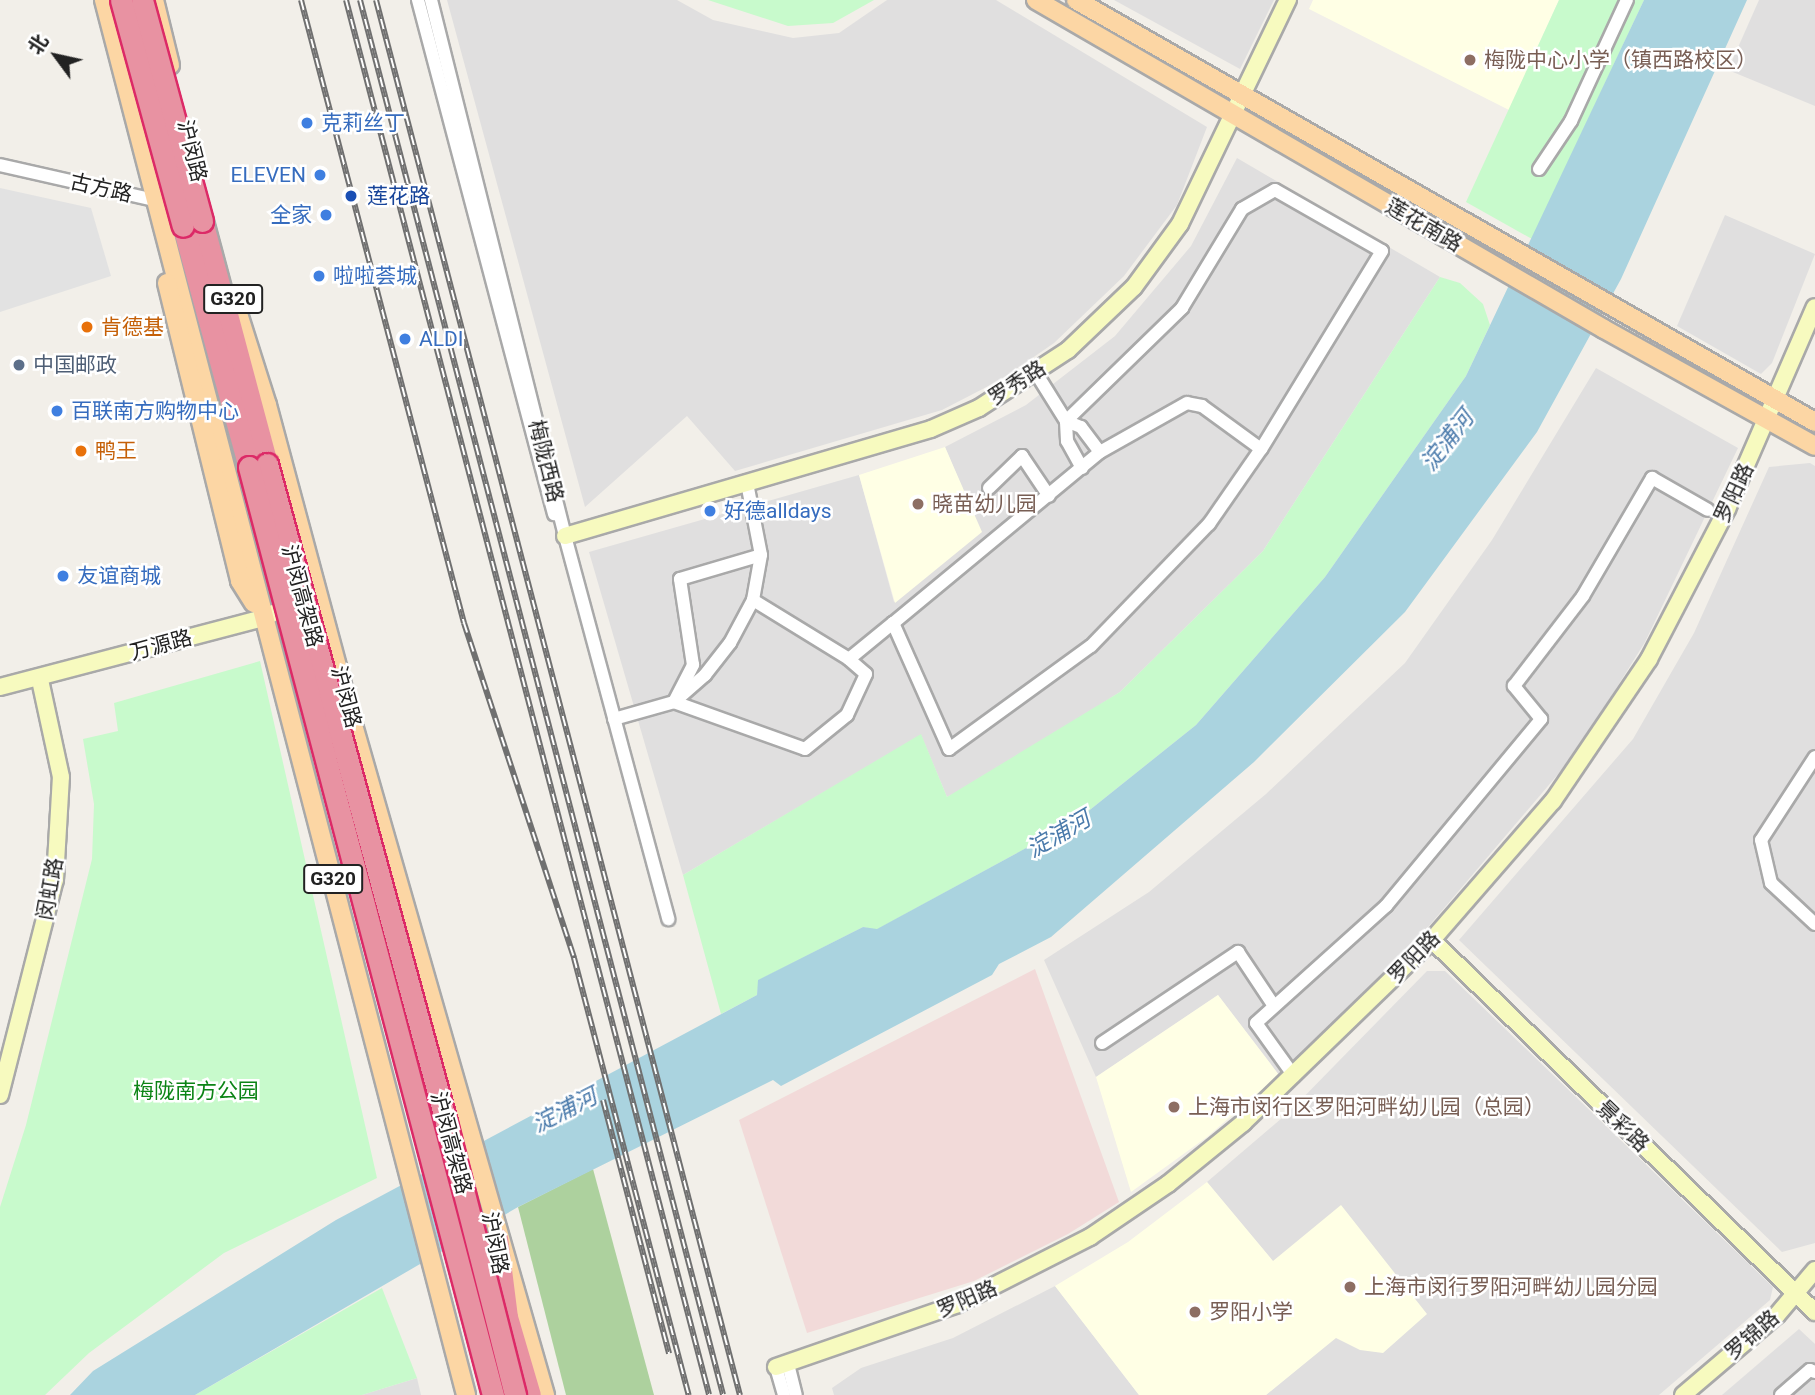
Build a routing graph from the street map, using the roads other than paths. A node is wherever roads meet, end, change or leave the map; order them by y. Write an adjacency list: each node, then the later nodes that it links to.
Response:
1 (104, 0): 16 (main road, G320)
2 (121, 0): 57 (highway, 沪闵高架路, bridge)
3 (142, 0): 58 (highway, 沪闵高架路, bridge)
4 (154, 0): 15 (main road, 沪闵路 / G320)
5 (418, 0): 31 (street)
6 (431, 0): 31 (street, 梅陇西路)
7 (1036, 0): 12 (main road, 莲花南路)
8 (1076, 0): 11 (main road, 莲花南路)
9 (1288, 0): 11 (street, 罗秀路)
10 (1627, 0): 14 (street)
11 (1243, 95): 12 (street, 罗秀路); 19 (main road, 莲花南路)
12 (1234, 115): 18 (street, 罗秀路); 20 (main road, 莲花南路)
13 (0, 165): 16 (street, 古方路)
14 (1539, 169)
15 (202, 192): 16 (street, 古方路); 33 (main road, 沪闵路 / G320)
16 (158, 201): 35 (main road, G320)
17 (1815, 307): 19 (street, 罗阳路)
18 (1036, 373): 21 (street); 27 (street, 罗秀路)
19 (1776, 400): 20 (street, 罗阳路); 22 (main road, 莲花南路)
20 (1768, 418): 23 (main road, 莲花南路); 45 (street, 罗阳路)
21 (1066, 421): 24 (street); 25 (street); 26 (street)
22 (1815, 422)
23 (1815, 446)
24 (1261, 449): 25 (street); 36 (street)
25 (1100, 452): 26 (street)
26 (1082, 468): 29 (street)
27 (747, 483): 31 (street, 罗秀路); 32 (street)
28 (989, 488): 29 (street)
29 (1049, 496): 36 (street)
30 (1708, 510): 46 (street)
31 (565, 536): 41 (street, 梅陇西路)
32 (761, 555): 34 (street); 40 (street)
33 (319, 592): 35 (street, 万源路); 50 (main road, 沪闵路 / G320)
34 (753, 600): 37 (street); 40 (street)
35 (263, 618): 38 (street, 万源路); 56 (main road, G320)
36 (893, 623): 37 (street)
37 (849, 659): 40 (street)
38 (40, 680): 39 (street, 万源路); 49 (street, 闵虹路)
39 (0, 687)
40 (674, 702): 41 (street)
41 (614, 719): 43 (street, 梅陇西路)
42 (1815, 757): 44 (street)
43 (668, 919)
44 (1815, 924)
45 (1432, 940): 48 (street, 罗阳路); 52 (street, 景彩路)
46 (1275, 1006): 47 (street); 48 (street)
47 (1102, 1043)
48 (1294, 1076): 54 (street, 罗阳路)
49 (0, 1095)
50 (497, 1238): 59 (highway, 沪闵路 / G320); 60 (main road)
51 (1815, 1269): 52 (street, 罗锦路)
52 (1797, 1294): 53 (street, 景彩路); 63 (street, 罗锦路)
53 (1815, 1311)
54 (782, 1366): 61 (street); 62 (street)
55 (1815, 1372): 64 (street)
56 (466, 1395)
57 (493, 1395)
58 (515, 1395)
59 (530, 1395)
60 (545, 1395)
61 (784, 1395)
62 (796, 1395)
63 (1684, 1395)
64 (1781, 1395)

